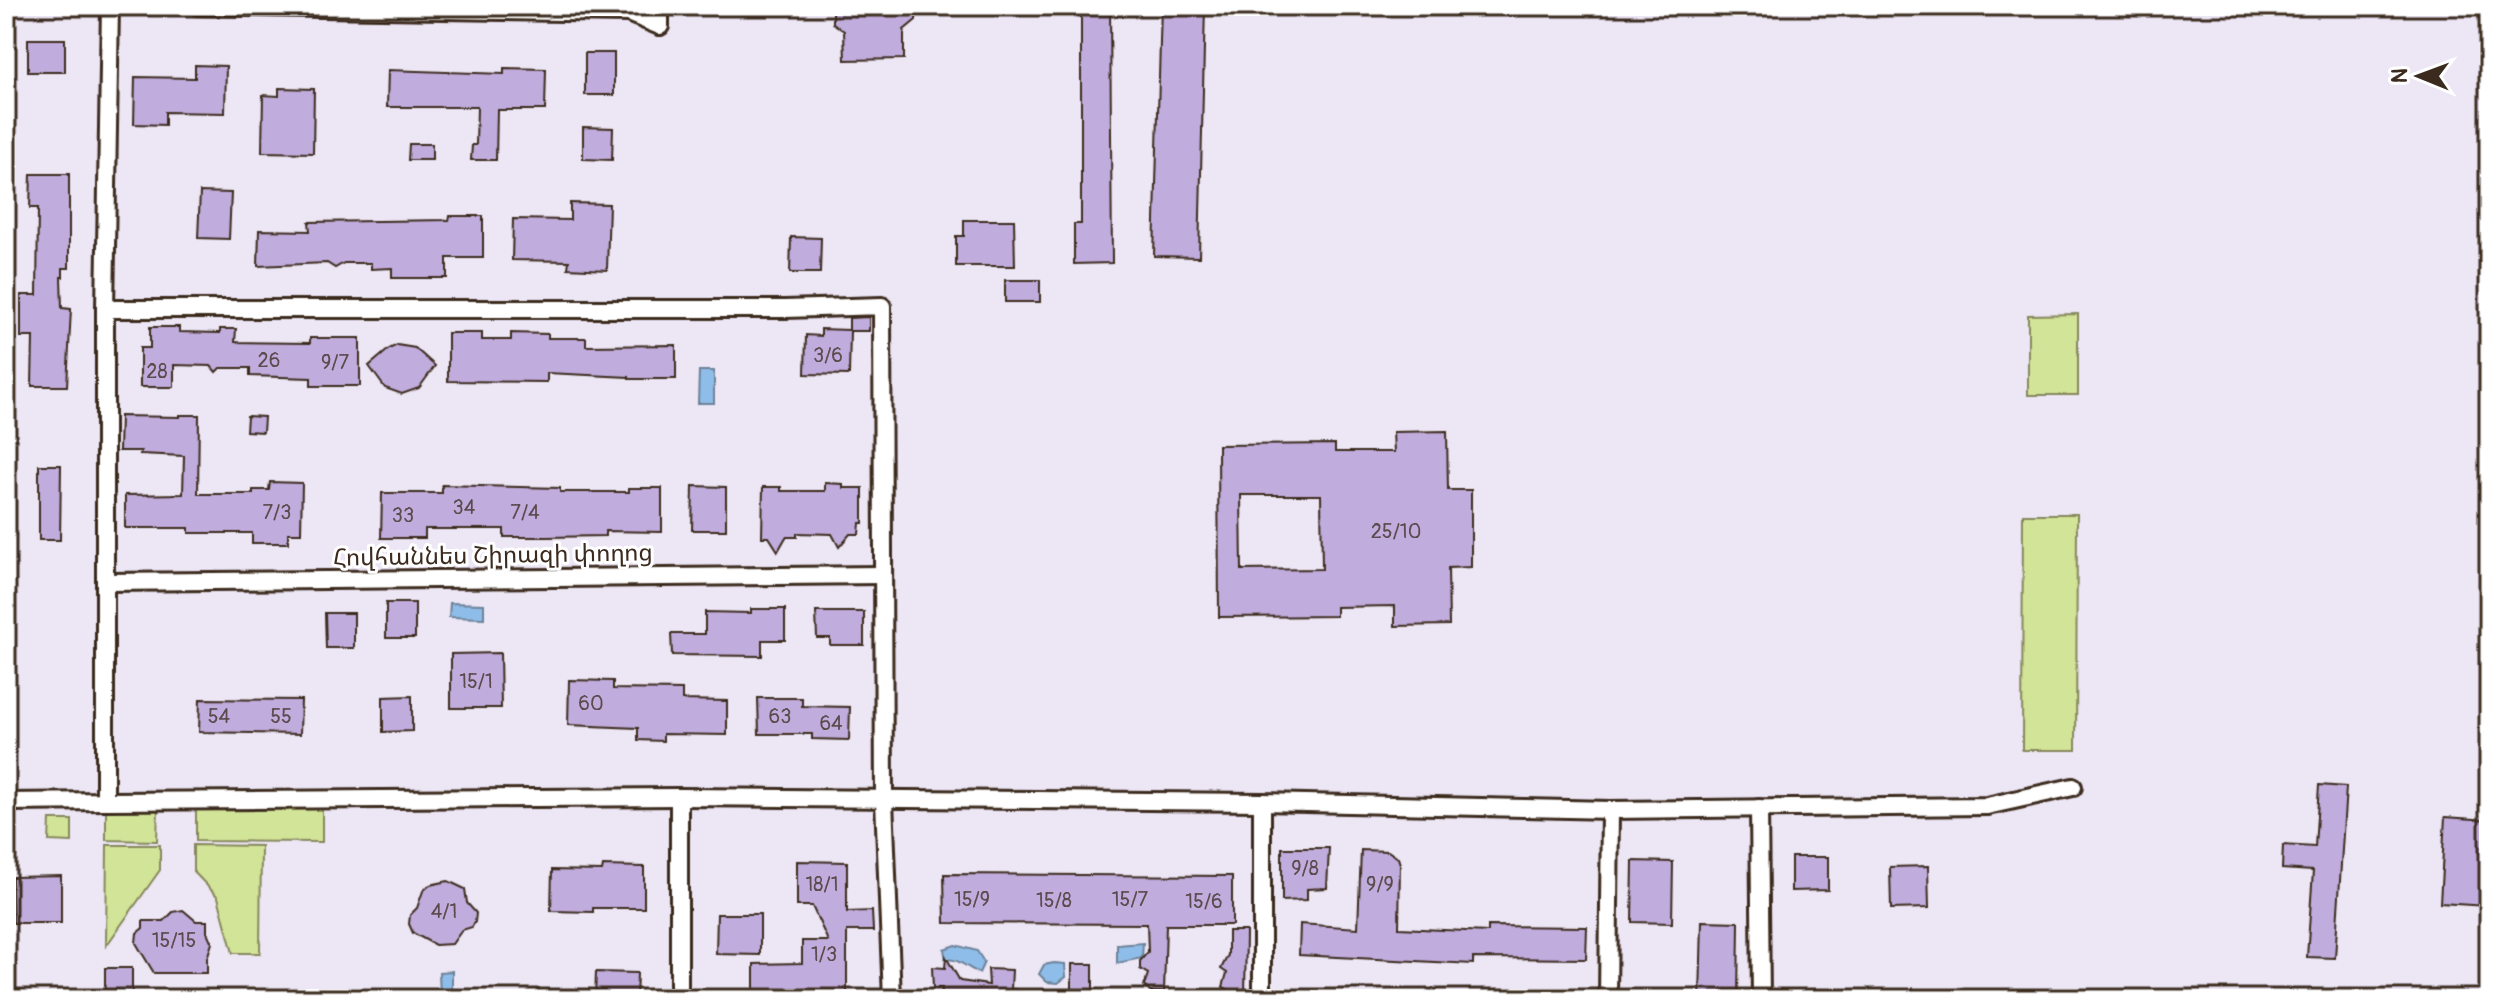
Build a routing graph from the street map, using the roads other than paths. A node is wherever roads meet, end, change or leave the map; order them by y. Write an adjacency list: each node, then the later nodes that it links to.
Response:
1 (110, 6): 4 (street)
2 (198, 6): 3 (street)
3 (660, 6)
4 (105, 309): 5 (street); 6 (street)
5 (882, 575): 6 (street, Հովհաննես Շիրազի փողոց); 9 (street)
6 (105, 582): 10 (street)
7 (2073, 787): 13 (street)
8 (679, 797): 9 (street); 10 (street); 15 (street)
9 (884, 800): 12 (street); 16 (street)
10 (105, 801): 11 (street)
11 (6, 802)
12 (1262, 802): 14 (street); 17 (street)
13 (1759, 808): 14 (street); 19 (street)
14 (1610, 810): 18 (street)
15 (679, 999)
16 (892, 999)
17 (1262, 999)
18 (1608, 999)
19 (1761, 999)

